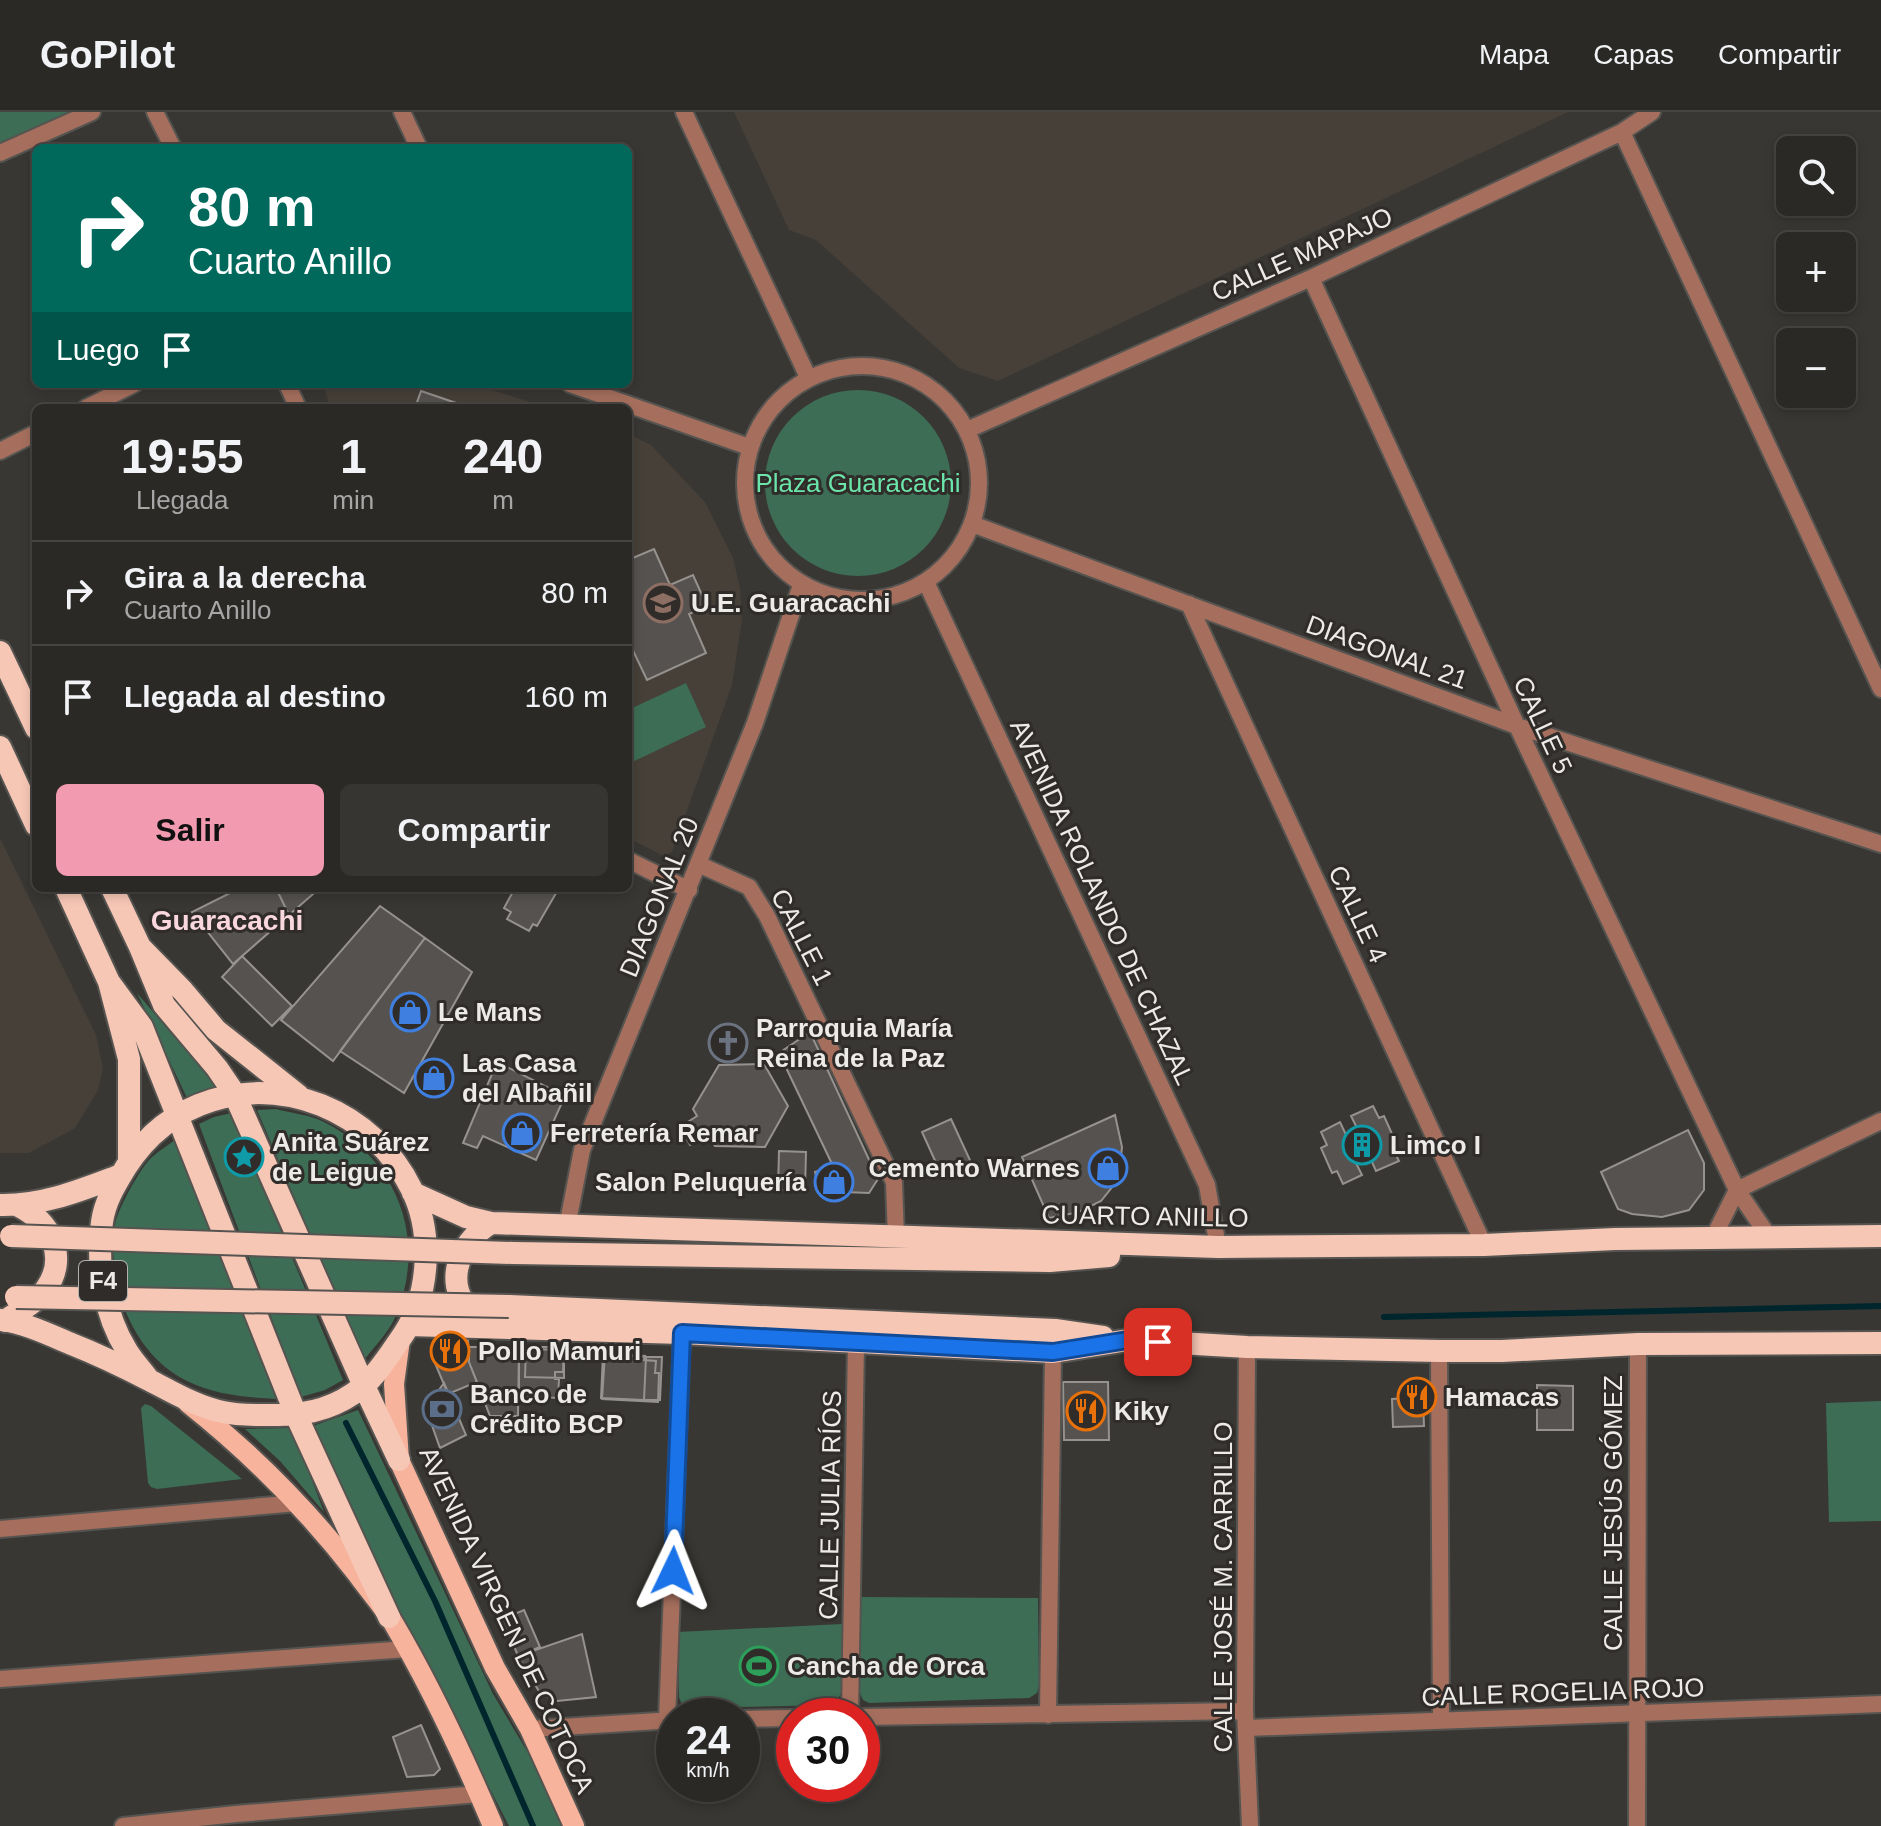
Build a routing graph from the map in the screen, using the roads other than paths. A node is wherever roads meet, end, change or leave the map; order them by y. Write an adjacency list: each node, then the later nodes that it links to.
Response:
1 (92, 112): 9 (street)
2 (155, 112): 7 (street)
3 (402, 112): 8 (street)
4 (684, 112): 11 (street)
5 (1652, 112): 6 (street, CALLE MAPAJO)
6 (1622, 132): 10 (street, CALLE MAPAJO); 26 (street)
7 (171, 144)
8 (417, 144)
9 (0, 153)
10 (1311, 278): 17 (street, CALLE MAPAJO); 28 (street, CALLE 5)
11 (808, 377): 17 (street); 19 (street)
12 (126, 388): 14 (street)
13 (581, 388): 15 (street)
14 (94, 404)
15 (627, 404)
16 (632, 406): 19 (street)
17 (967, 430): 21 (street)
18 (32, 435): 20 (street)
19 (749, 447): 23 (street)
20 (0, 451)
21 (972, 524): 22 (street); 24 (street, DIAGONAL 21)
22 (926, 582): 23 (street); 55 (street, AVENIDA ROLANDO DE CHAZAL)
23 (801, 585): 33 (street, DIAGONAL 20)
24 (1189, 604): 28 (street, DIAGONAL 21); 54 (street, CALLE 4)
25 (0, 652): 27 (highway)
26 (1881, 689)
27 (32, 720)
28 (1517, 726): 31 (street, DIAGONAL 21); 44 (street, CALLE 5)
29 (0, 747): 30 (highway)
30 (32, 816)
31 (1881, 844)
32 (632, 862): 34 (street)
33 (698, 864): 34 (street, DIAGONAL 20); 52 (street, CALLE 1)
34 (689, 890): 48 (street, DIAGONAL 20)
35 (68, 892): 38 (highway, F4)
36 (114, 892): 37 (highway, F4)
37 (140, 947): 39 (highway); 40 (highway, F4)
38 (109, 982): 41 (highway); 43 (highway, F4)
39 (234, 1093): 40 (highway, F4); 41 (highway, F4); 69 (highway)
40 (304, 1099): 45 (highway, F4)
41 (178, 1114): 43 (highway, F4); 71 (highway)
42 (1881, 1121): 44 (street)
43 (125, 1169): 46 (highway, F4); 68 (highway, F4)
44 (1737, 1190): 51 (street, CALLE 5); 53 (street)
45 (413, 1193): 47 (highway, CUARTO ANILLO); 59 (highway, F4)
46 (9, 1205): 58 (highway)
47 (491, 1223): 48 (highway, CUARTO ANILLO); 57 (highway)
48 (567, 1227): 52 (highway, CUARTO ANILLO)
49 (5, 1236): 55 (highway, bridge)
50 (1881, 1236): 51 (highway, CUARTO ANILLO)
51 (1769, 1237): 53 (highway, CUARTO ANILLO)
52 (896, 1238): 55 (highway, CUARTO ANILLO)
53 (1713, 1238): 54 (highway, CUARTO ANILLO)
54 (1484, 1245): 55 (highway, CUARTO ANILLO)
55 (1218, 1247)
56 (8, 1297): 57 (highway, bridge)
57 (508, 1317): 59 (highway); 60 (highway); 61 (highway)
58 (3, 1320): 68 (highway, F4)
59 (405, 1332): 69 (highway, F4); 72 (main road, AVENIDA VIRGEN DE COTOCA)
60 (682, 1333): 62 (highway); 78 (street)
61 (1128, 1340): 65 (highway); 67 (highway)
62 (856, 1342): 67 (highway); 79 (street, CALLE JULIA RÍOS)
63 (1881, 1343): 64 (highway)
64 (1638, 1344): 66 (highway); 81 (street, CALLE JESÚS GÓMEZ)
65 (1247, 1347): 66 (highway); 84 (street, CALLE JOSÉ M. CARRILLO)
66 (1439, 1351): 85 (street)
67 (1053, 1352): 82 (street)
68 (149, 1380): 70 (highway, F4)
69 (364, 1386): 71 (highway, F4); 72 (highway)
70 (182, 1398): 71 (highway, F4); 73 (main road)
71 (296, 1415): 75 (highway)
72 (399, 1460): 87 (main road, AVENIDA VIRGEN DE COTOCA)
73 (298, 1503): 74 (street); 75 (main road)
74 (0, 1529)
75 (389, 1617): 76 (main road)
76 (407, 1649): 77 (street); 88 (main road)
77 (0, 1679)
78 (671, 1698)
79 (850, 1698)
80 (1881, 1704): 81 (street, CALLE ROGELIA ROJO)
81 (1636, 1713): 85 (street, CALLE ROGELIA ROJO); 94 (street, CALLE JESÚS GÓMEZ)
82 (1048, 1715): 83 (street, CALLE ROGELIA ROJO); 84 (street, CALLE ROGELIA ROJO)
83 (880, 1717)
84 (1246, 1719): 85 (street, CALLE ROGELIA ROJO); 93 (street, CALLE JOSÉ M. CARRILLO)
85 (1441, 1720)
86 (656, 1721): 87 (street)
87 (530, 1729): 92 (main road, AVENIDA VIRGEN DE COTOCA)
88 (479, 1794): 89 (street); 91 (main road)
89 (237, 1820): 90 (street)
90 (123, 1826)
91 (493, 1826)
92 (574, 1826)
93 (1250, 1826)
94 (1637, 1826)

